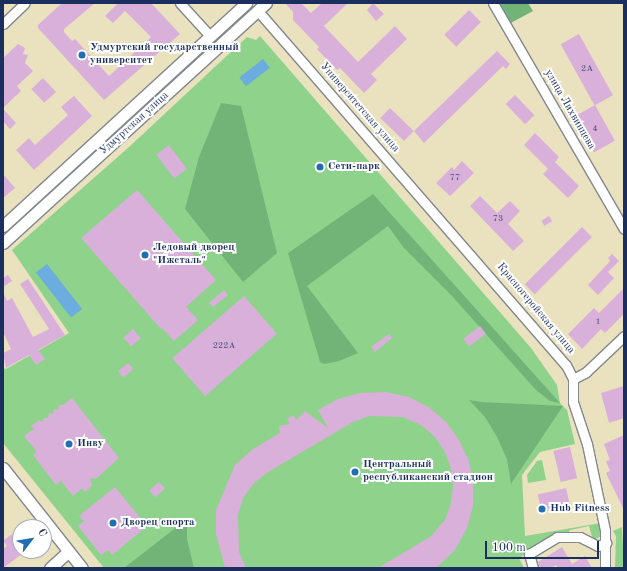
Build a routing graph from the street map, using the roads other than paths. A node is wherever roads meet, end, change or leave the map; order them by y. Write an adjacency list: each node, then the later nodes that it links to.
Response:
1 (25, 3): 6 (street)
2 (180, 3): 7 (street)
3 (246, 3): 7 (main road, Удмуртская улица)
4 (493, 3): 12 (street, улица Лихвинцева)
5 (262, 7): 9 (main road, Удмуртская улица); 10 (street, Университетская улица)
6 (3, 24)
7 (210, 36): 8 (main road, Удмуртская улица)
8 (49, 183): 9 (main road); 11 (main road, Удмуртская улица)
9 (58, 193): 13 (main road, Удмуртская улица)
10 (442, 220): 15 (street, Красногеройская улица)
11 (3, 226)
12 (624, 229)
13 (3, 243)
14 (624, 336): 15 (street)
15 (573, 379): 17 (street)
16 (3, 468): 18 (main road)
17 (606, 543): 21 (street); 22 (street)
18 (68, 552): 19 (main road); 20 (main road)
19 (50, 568)
20 (82, 568)
21 (533, 568)
22 (605, 568)

